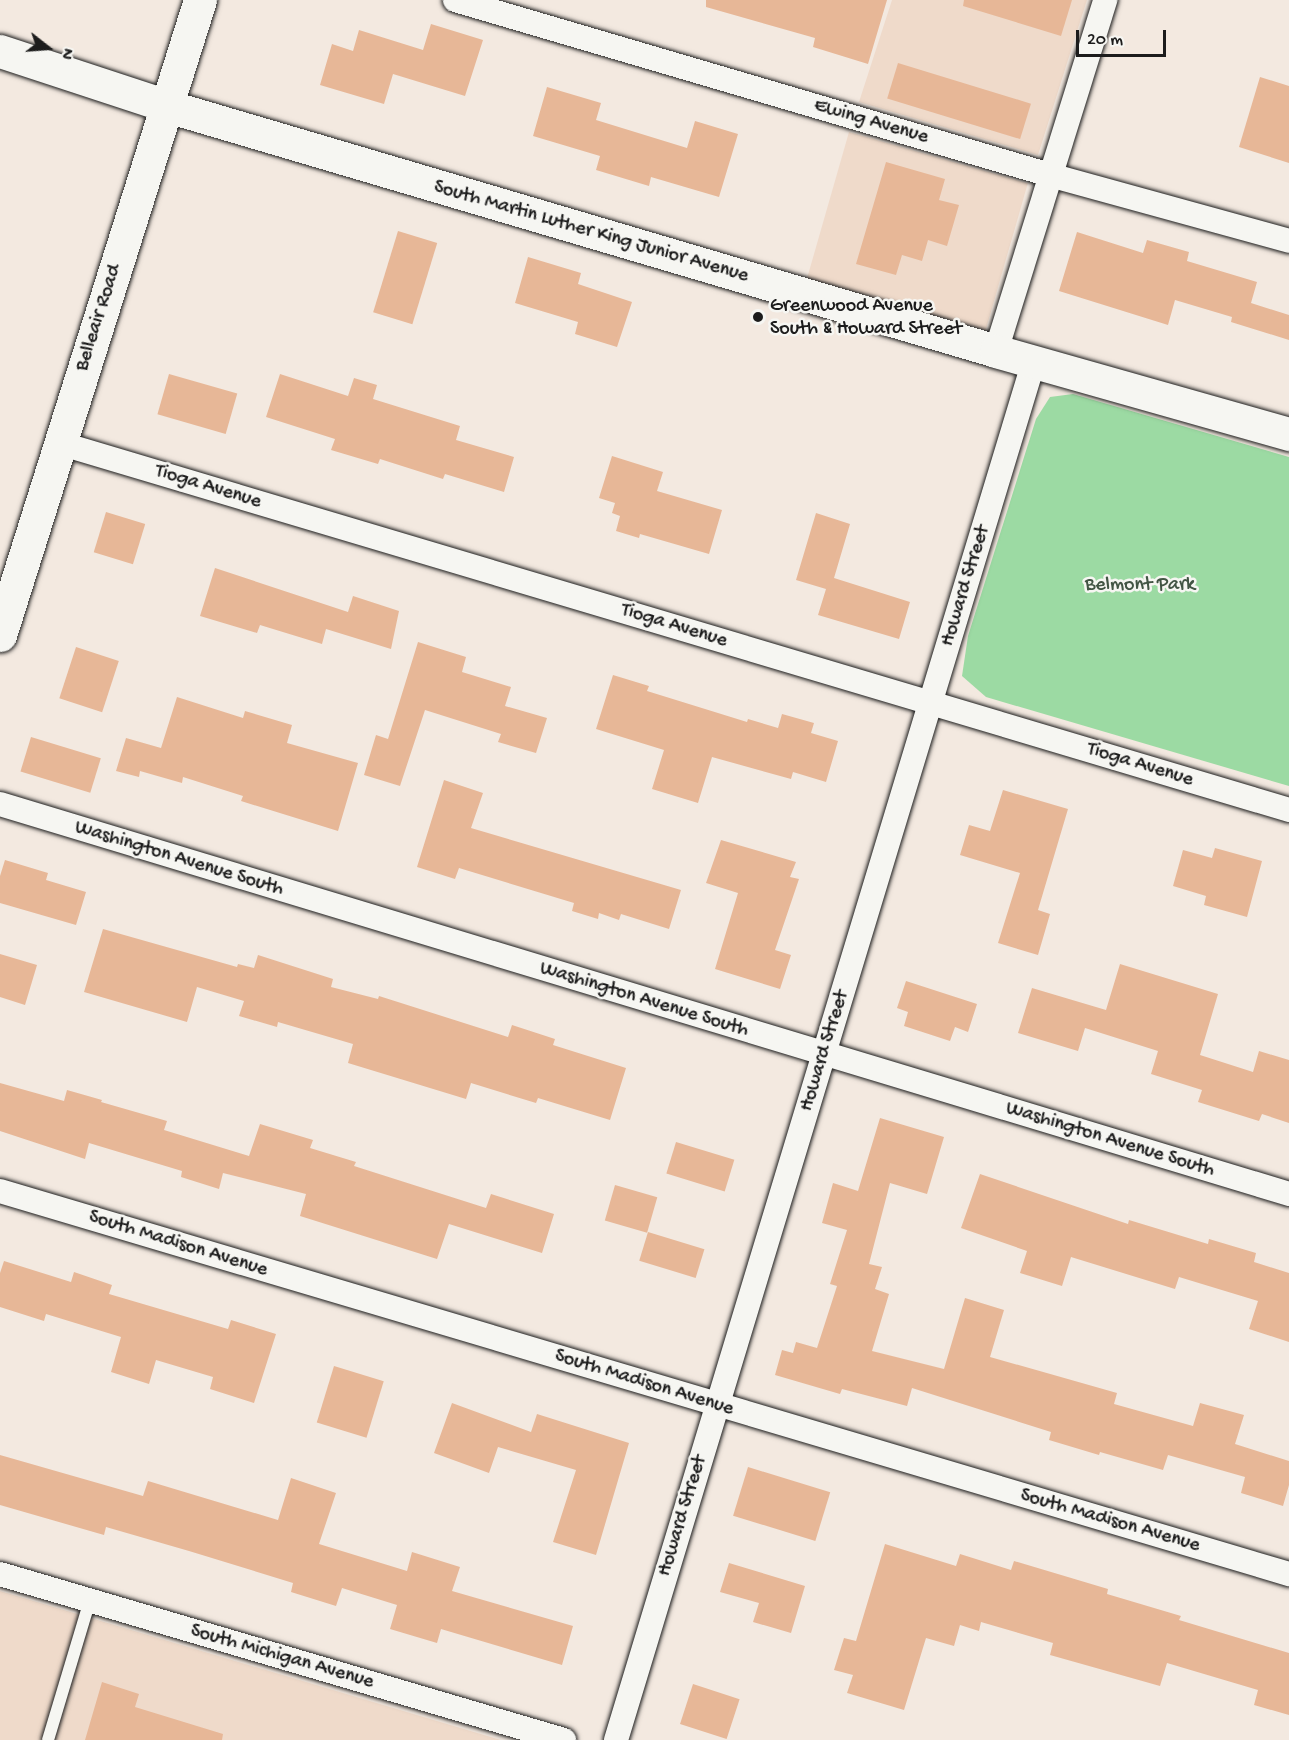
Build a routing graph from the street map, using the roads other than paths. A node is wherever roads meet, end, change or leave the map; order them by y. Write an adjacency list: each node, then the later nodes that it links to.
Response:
1 (200, 0): 5 (street, Belleair Road)
2 (455, 0): 6 (street, Ewing Avenue)
3 (1106, 0): 6 (street)
4 (0, 51): 5 (street, South Martin Luther King Junior Avenue)
5 (167, 106): 8 (street, South Martin Luther King Junior Avenue); 11 (street, Belleair Road)
6 (1050, 174): 7 (street, Ewing Avenue); 8 (street)
7 (1289, 241)
8 (996, 351): 9 (street, South Martin Luther King Junior Avenue)
9 (1034, 362): 10 (street, South Martin Luther King Junior Avenue); 13 (street, Howard Street)
10 (1289, 434)
11 (59, 443): 12 (street, Belleair Road); 13 (street, Tioga Avenue)
12 (0, 635)
13 (930, 703): 15 (street, Tioga Avenue); 16 (street, Howard Street)
14 (0, 804): 16 (street, Washington Avenue South)
15 (1289, 810)
16 (823, 1054): 18 (street, Washington Avenue South); 19 (street, Howard Street)
17 (0, 1191): 19 (street, South Madison Avenue)
18 (1289, 1194)
19 (717, 1405): 21 (street, South Madison Avenue); 25 (street, Howard Street)
20 (0, 1574): 22 (street, South Michigan Avenue)
21 (1289, 1574)
22 (90, 1600): 23 (lane); 24 (street, South Michigan Avenue)
23 (48, 1740)
24 (564, 1740)
25 (616, 1740)

